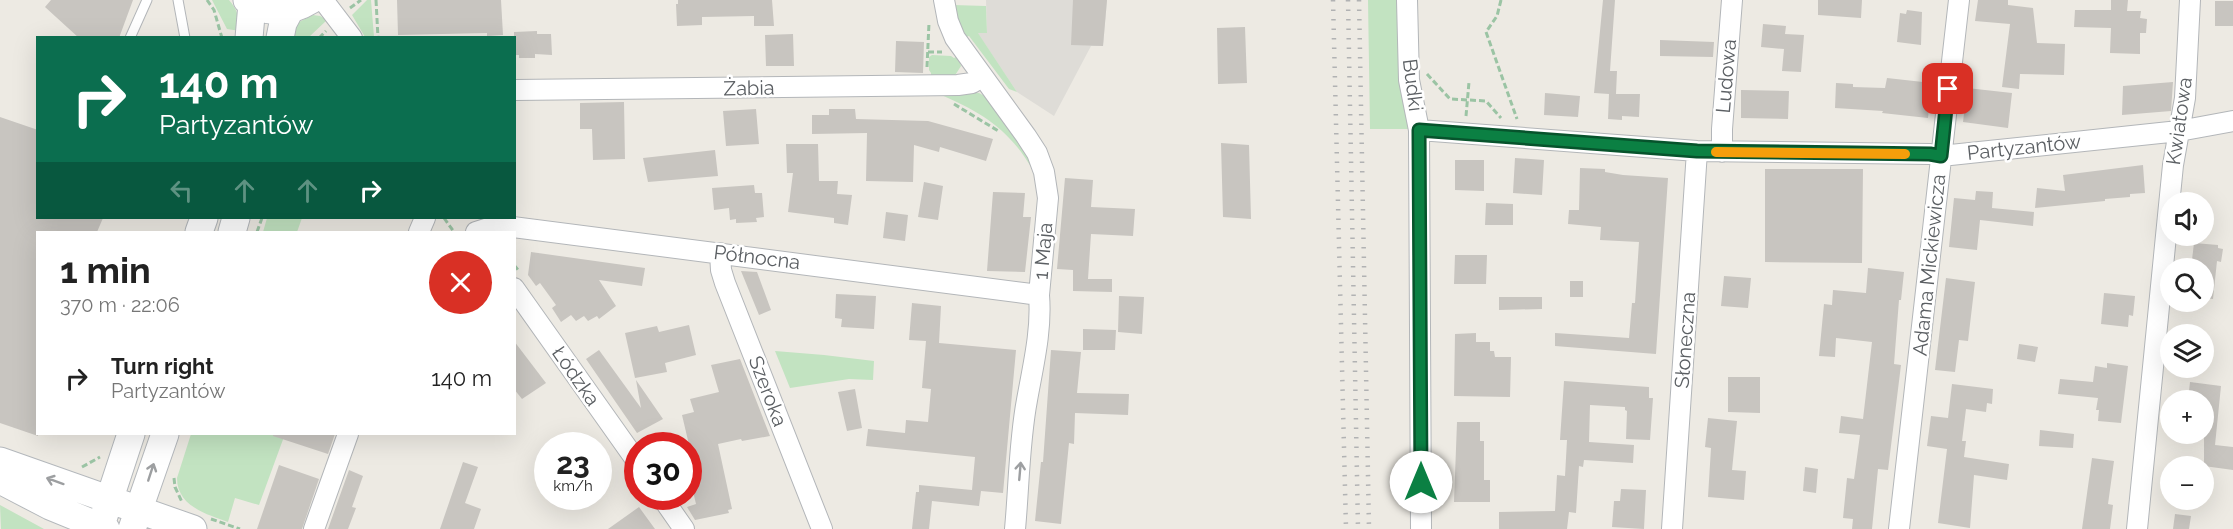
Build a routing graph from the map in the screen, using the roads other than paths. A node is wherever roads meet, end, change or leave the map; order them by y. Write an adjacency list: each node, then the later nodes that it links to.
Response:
1 (147, 0): 11 (lane)
2 (178, 0): 12 (lane)
3 (323, 0): 15 (street)
4 (944, 0): 16 (street, 1 Maja)
5 (1407, 0): 19 (street, Budki)
6 (1732, 0): 22 (street, Ludowa)
7 (1959, 0): 23 (street, Adama Mickiewicza)
8 (2190, 0): 20 (street, Kwiatowa)
9 (249, 2): 10 (main road); 13 (main road)
10 (300, 5): 14 (main road)
11 (131, 36)
12 (186, 36)
13 (249, 36)
14 (280, 36)
15 (350, 36)
16 (982, 77): 17 (street, Żabia); 29 (street, 1 Maja)
17 (516, 90)
18 (2233, 121): 20 (street, Partyzantów)
19 (1419, 130): 21 (street, Partyzantów); 45 (street, Budki)
20 (2179, 131): 23 (street, Partyzantów); 48 (street, Kwiatowa)
21 (1697, 151): 22 (street, Partyzantów); 46 (street, Słoneczna)
22 (1722, 152): 23 (street, Partyzantów)
23 (1941, 156): 47 (street, Adama Mickiewicza)
24 (465, 219): 25 (street)
25 (475, 231)
26 (478, 231): 27 (street, Północna)
27 (720, 253): 29 (street, Północna); 43 (street, Szeroka)
28 (516, 291): 33 (street, Łódzka)
29 (1039, 295): 44 (street, 1 Maja, one-way to 29)
30 (131, 435): 36 (main road)
31 (165, 435): 38 (main road, one-way to 31)
32 (348, 435): 41 (street)
33 (624, 443)
34 (0, 461): 36 (main road, one-way to 34)
35 (0, 480): 39 (main road)
36 (109, 500): 38 (main road); 39 (main road)
37 (671, 510): 42 (street)
38 (135, 520): 40 (main road)
39 (102, 528)
40 (193, 529)
41 (314, 529)
42 (684, 529)
43 (822, 529)
44 (1015, 529)
45 (1421, 529)
46 (1672, 529)
47 (1899, 529)
48 (2137, 529)

